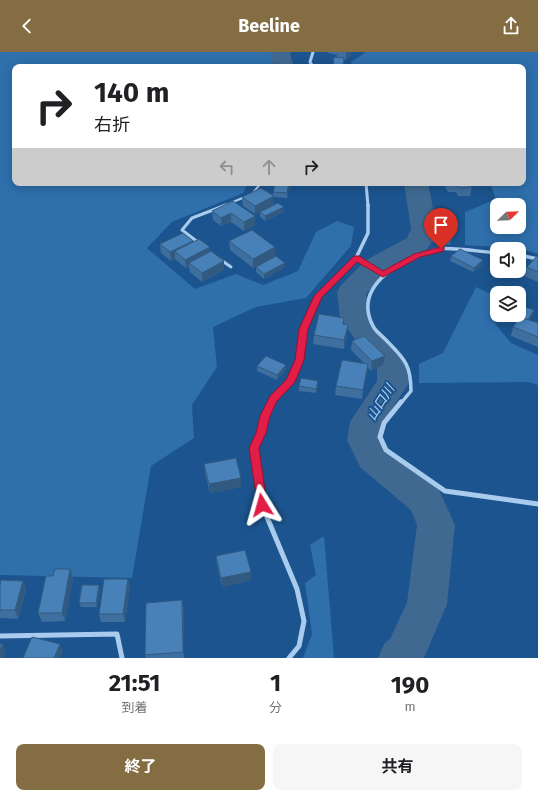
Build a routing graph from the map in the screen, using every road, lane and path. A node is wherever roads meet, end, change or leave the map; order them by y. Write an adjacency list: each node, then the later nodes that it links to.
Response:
1 (313, 52): 2 (street)
2 (312, 64)
3 (259, 186): 5 (lane)
4 (366, 186): 9 (street)
5 (205, 247)
6 (490, 252): 12 (street)
7 (216, 256): 11 (lane)
8 (526, 256): 10 (street)
9 (356, 258): 12 (street); 16 (street)
10 (538, 259)
11 (231, 267)
12 (383, 275): 13 (street)
13 (538, 504)
14 (0, 636): 15 (street)
15 (122, 658)
16 (289, 658)

